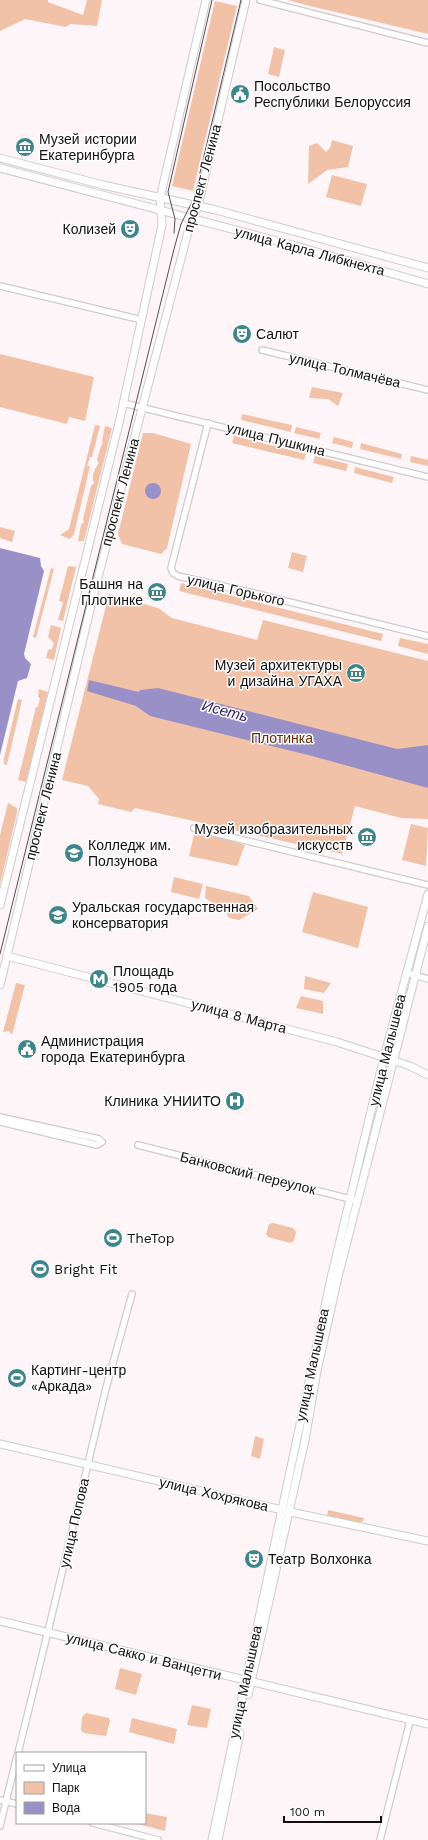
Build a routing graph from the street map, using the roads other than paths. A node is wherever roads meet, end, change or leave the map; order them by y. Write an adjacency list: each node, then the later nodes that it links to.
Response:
1 (206, 0): 7 (main road, проспект Ленина)
2 (246, 0): 8 (main road, проспект Ленина)
3 (260, 0): 4 (street)
4 (428, 43)
5 (0, 158): 7 (main road)
6 (0, 168): 9 (main road)
7 (160, 198): 8 (main road, улица Карла Либкнехта); 9 (main road, проспект Ленина)
8 (198, 206): 10 (main road, проспект Ленина); 11 (main road, улица Карла Либкнехта)
9 (161, 211): 10 (main road, улица Карла Либкнехта); 14 (main road, проспект Ленина)
10 (192, 219): 12 (main road, улица Карла Либкнехта); 18 (main road, проспект Ленина)
11 (428, 268)
12 (428, 284)
13 (0, 286): 14 (street)
14 (142, 320): 17 (main road, проспект Ленина)
15 (262, 350): 16 (street, улица Толмачёва)
16 (428, 390)
17 (123, 404): 18 (street, улица Пушкина); 25 (main road, проспект Ленина)
18 (142, 408): 19 (street, улица Пушкина); 27 (main road, проспект Ленина)
19 (208, 423): 20 (street, улица Пушкина); 21 (street, улица Горького)
20 (428, 477)
21 (428, 636)
22 (194, 828): 23 (street)
23 (428, 885)
24 (428, 894): 28 (main road, улица Малышева)
25 (0, 905)
26 (428, 926): 29 (main road, улица Малышева)
27 (3, 956): 31 (main road, проспект Ленина); 32 (main road, улица 8 Марта)
28 (407, 973): 29 (street); 32 (main road, улица Малышева)
29 (415, 975): 30 (street); 33 (main road, улица Малышева)
30 (428, 979)
31 (0, 985)
32 (384, 1057): 33 (main road, улица 8 Марта); 38 (main road, улица Малышева)
33 (394, 1061): 34 (main road, улица 8 Марта); 39 (main road, улица Малышева)
34 (428, 1075)
35 (0, 1117): 36 (street)
36 (0, 1122)
37 (138, 1145): 38 (street, Банковский переулок)
38 (350, 1200): 39 (street, Банковский переулок); 43 (main road, улица Малышева)
39 (358, 1201): 43 (main road, улица Малышева)
40 (132, 1294): 42 (street, улица Попова)
41 (0, 1444): 42 (main road, улица Хохрякова)
42 (88, 1465): 43 (main road, улица Хохрякова); 46 (street, улица Попова)
43 (285, 1511): 44 (main road, улица Хохрякова); 47 (main road, улица Малышева)
44 (428, 1541)
45 (0, 1621): 46 (main road, улица Сакко и Ванцетти)
46 (48, 1632): 47 (main road, улица Сакко и Ванцетти); 50 (street, улица Попова)
47 (248, 1682): 48 (main road, улица Сакко и Ванцетти); 57 (main road, улица Малышева); 58 (main road, улица Малышева)
48 (410, 1721): 49 (main road, улица Сакко и Ванцетти); 59 (street)
49 (428, 1724)
50 (18, 1752)
51 (16, 1757): 52 (street, улица Попова)
52 (3, 1801): 53 (street); 55 (street, улица Попова)
53 (16, 1804)
54 (97, 1824): 56 (street)
55 (0, 1826)
56 (158, 1840)
57 (212, 1840)
58 (218, 1840)
59 (380, 1840)

